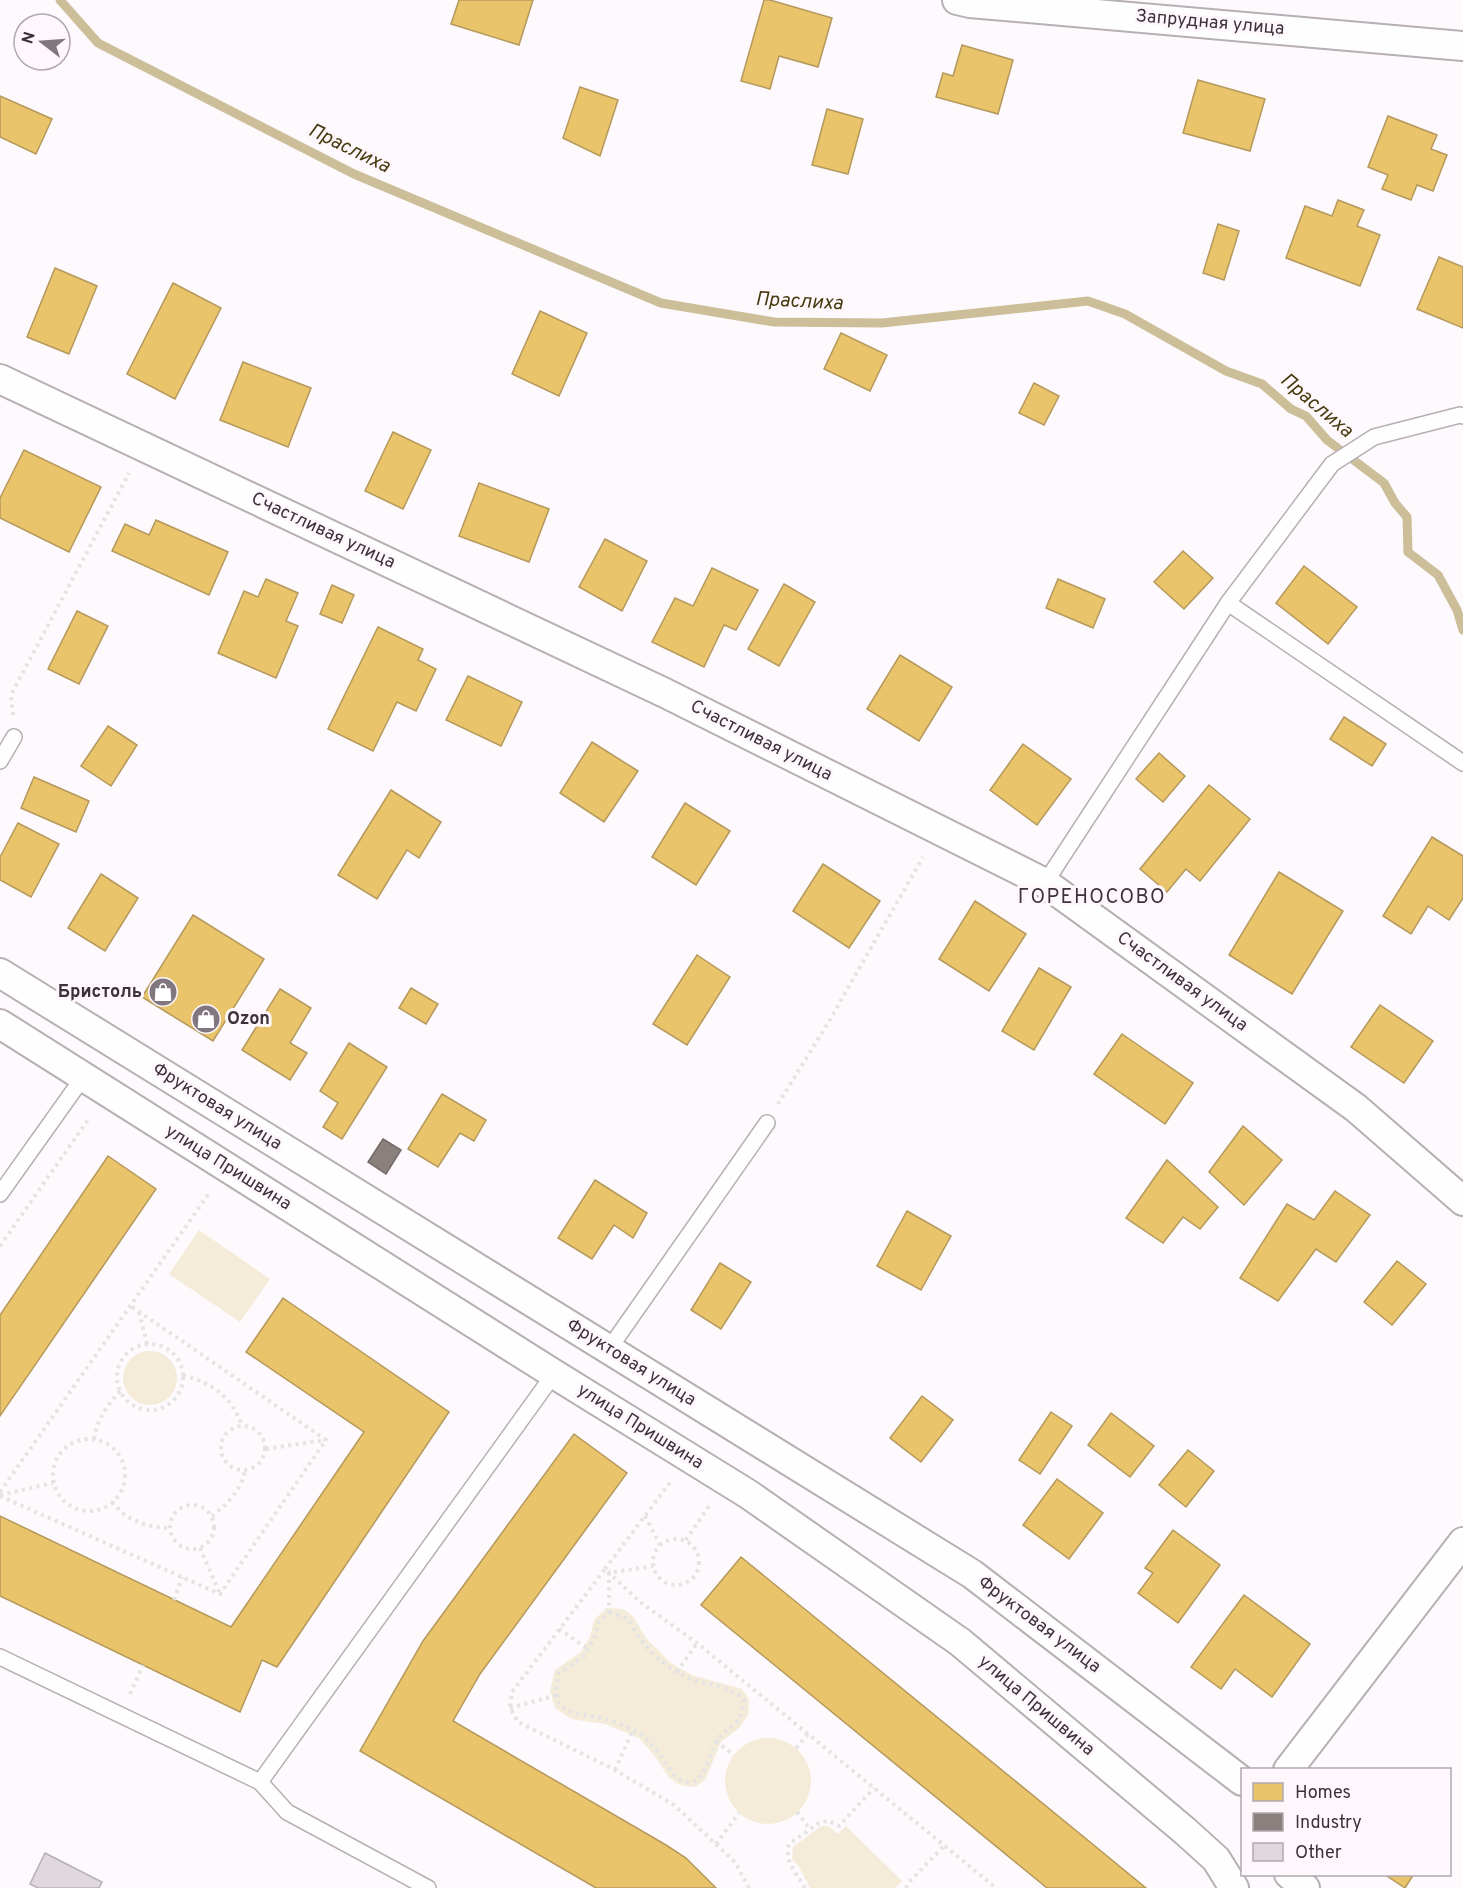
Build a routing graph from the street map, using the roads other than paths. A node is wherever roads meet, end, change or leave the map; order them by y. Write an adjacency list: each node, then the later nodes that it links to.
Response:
1 (957, 0): 2 (street, Запрудная улица)
2 (1463, 46)
3 (0, 379): 9 (street, Счастливая улица)
4 (1463, 416): 5 (lane)
5 (1228, 603): 8 (lane); 9 (lane)
6 (14, 737): 7 (lane)
7 (0, 761)
8 (1463, 763)
9 (1045, 883): 15 (street, Счастливая улица)
10 (0, 973): 16 (street, Фруктовая улица)
11 (0, 1024): 12 (street, улица Пришвина)
12 (84, 1076): 14 (lane); 17 (street, улица Пришвина)
13 (767, 1123): 16 (lane)
14 (0, 1194)
15 (1463, 1201)
16 (609, 1349): 21 (street, Фруктовая улица)
17 (554, 1374): 22 (lane); 25 (street, улица Пришвина)
18 (1463, 1542): 20 (street)
19 (0, 1657): 22 (lane)
20 (1290, 1768)
21 (1241, 1779)
22 (260, 1782): 24 (lane)
23 (1290, 1876): 26 (street)
24 (428, 1888)
25 (1234, 1888)
26 (1305, 1888)

